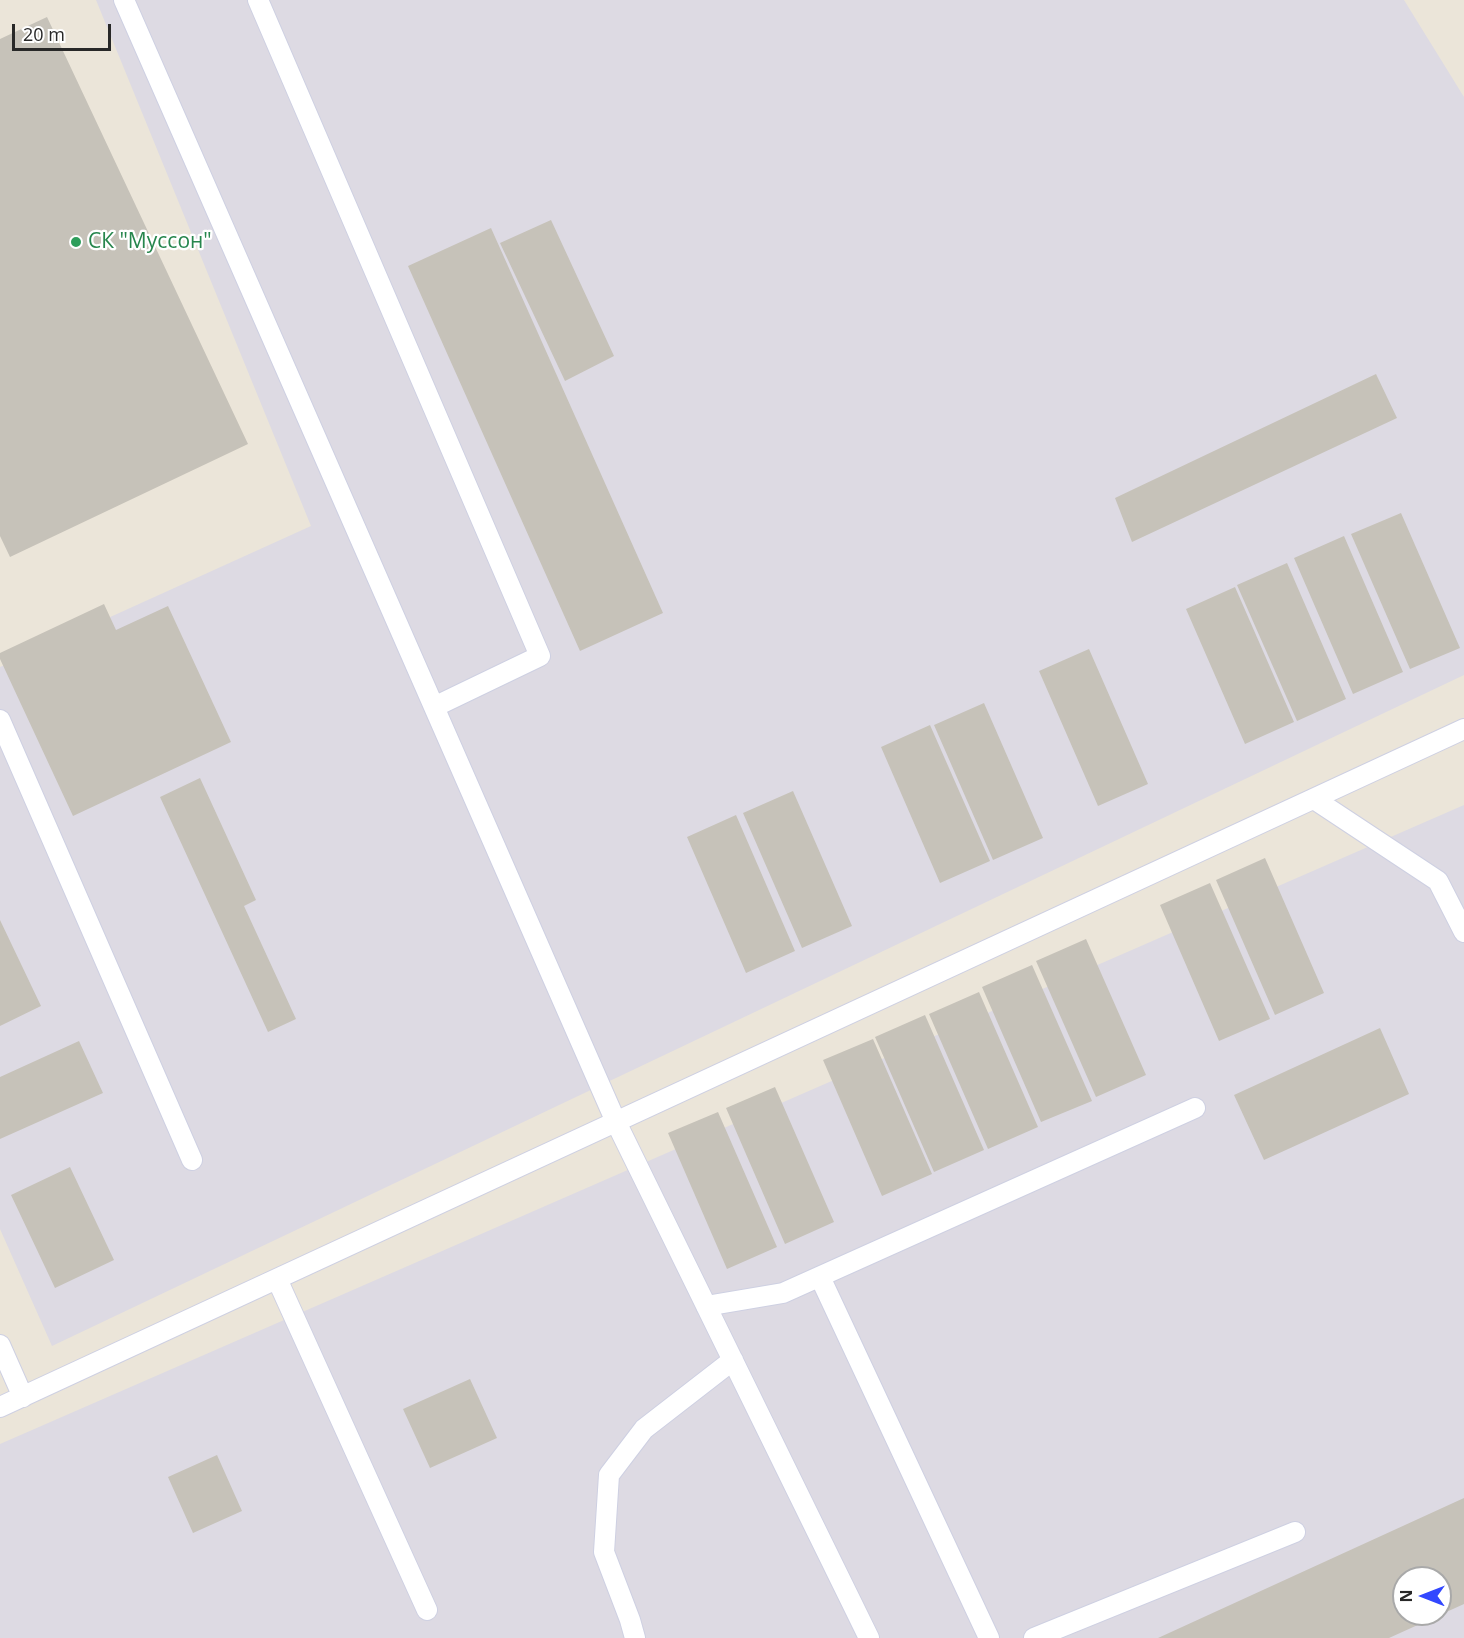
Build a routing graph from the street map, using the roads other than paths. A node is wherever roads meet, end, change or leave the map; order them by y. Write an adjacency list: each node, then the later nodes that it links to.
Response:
1 (124, 0): 3 (lane)
2 (258, 0): 3 (lane)
3 (434, 707): 9 (lane)
4 (0, 720): 10 (lane)
5 (1464, 729): 6 (lane)
6 (1314, 799): 7 (lane); 9 (lane)
7 (1464, 932)
8 (1196, 1108): 11 (lane)
9 (616, 1122): 12 (lane); 13 (lane)
10 (192, 1160)
11 (820, 1277): 13 (lane); 22 (lane)
12 (277, 1279): 16 (lane); 19 (lane)
13 (706, 1306): 15 (lane)
14 (0, 1346): 16 (lane)
15 (733, 1360): 20 (lane); 21 (lane)
16 (23, 1396): 17 (lane)
17 (0, 1407)
18 (1295, 1532): 23 (lane)
19 (427, 1610)
20 (634, 1638)
21 (869, 1638)
22 (989, 1638)
23 (1034, 1638)

